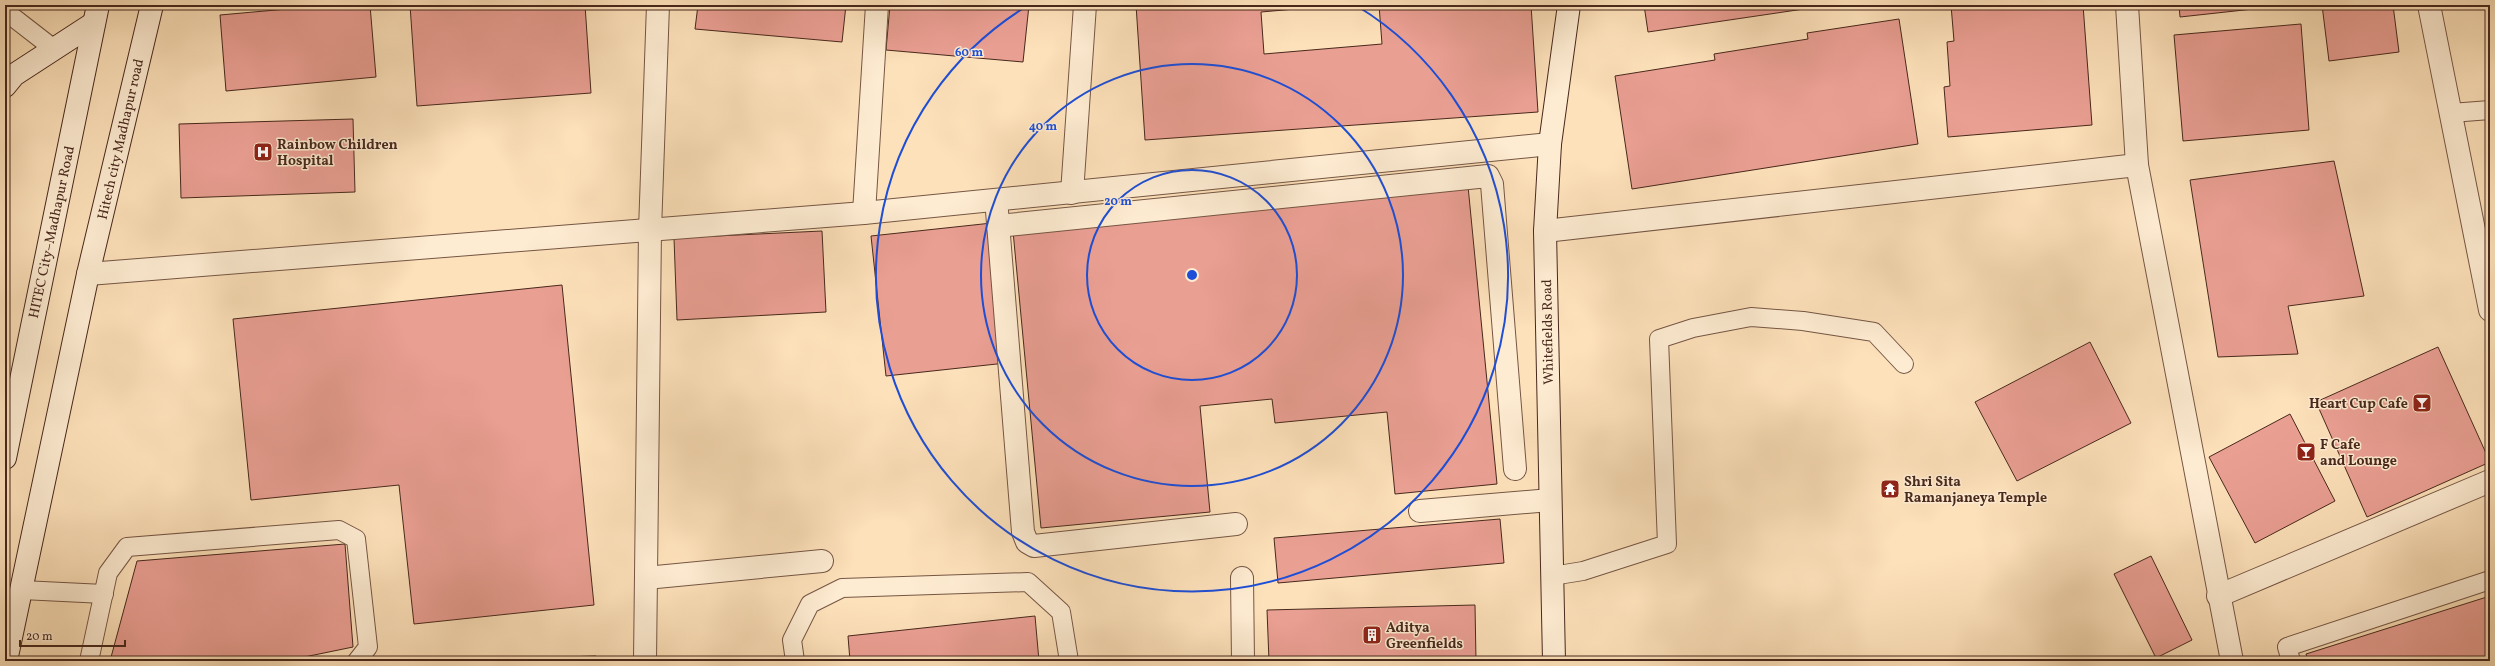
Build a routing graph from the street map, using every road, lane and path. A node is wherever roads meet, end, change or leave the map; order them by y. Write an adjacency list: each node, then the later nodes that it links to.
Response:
1 (152, 5): 22 (street, Hitech city Madhapur road)
2 (658, 5): 20 (street)
3 (877, 5): 18 (street)
4 (1084, 5): 16 (street)
5 (1569, 5): 14 (street, Whitefields Road)
6 (2127, 5): 15 (street)
7 (2430, 5): 13 (street)
8 (5, 11): 10 (lane)
9 (96, 14): 10 (street); 25 (street, HITEC City–Madhapur Road)
10 (54, 49): 11 (street)
11 (5, 86)
12 (2490, 110): 13 (lane)
13 (2451, 113): 23 (street)
14 (1550, 144): 16 (street); 21 (street, Whitefields Road)
15 (2137, 165): 21 (street); 38 (street)
16 (1072, 193): 17 (street)
17 (996, 200): 18 (street); 19 (street)
18 (864, 213): 20 (street)
19 (998, 226): 26 (street); 30 (street)
20 (650, 230): 22 (street); 33 (street)
21 (1545, 231): 28 (street, Whitefields Road)
22 (88, 274): 36 (street)
23 (2490, 310)
24 (1904, 364): 32 (lane)
25 (5, 458)
26 (1515, 468)
27 (2490, 481): 38 (street)
28 (1550, 500): 29 (street); 32 (street, Whitefields Road)
29 (1420, 511)
30 (1236, 524)
31 (822, 562): 33 (street)
32 (1552, 576): 46 (street, Whitefields Road)
33 (646, 578): 42 (street)
34 (1242, 578): 45 (street)
35 (2490, 580): 48 (lane)
36 (22, 590): 37 (lane); 39 (street)
37 (104, 594): 40 (lane); 41 (lane)
38 (2218, 596): 47 (street)
39 (6, 661)
40 (89, 661)
41 (357, 661)
42 (645, 661)
43 (794, 661): 44 (lane)
44 (1070, 661)
45 (1243, 661)
46 (1554, 661)
47 (2232, 661)
48 (2291, 661)

